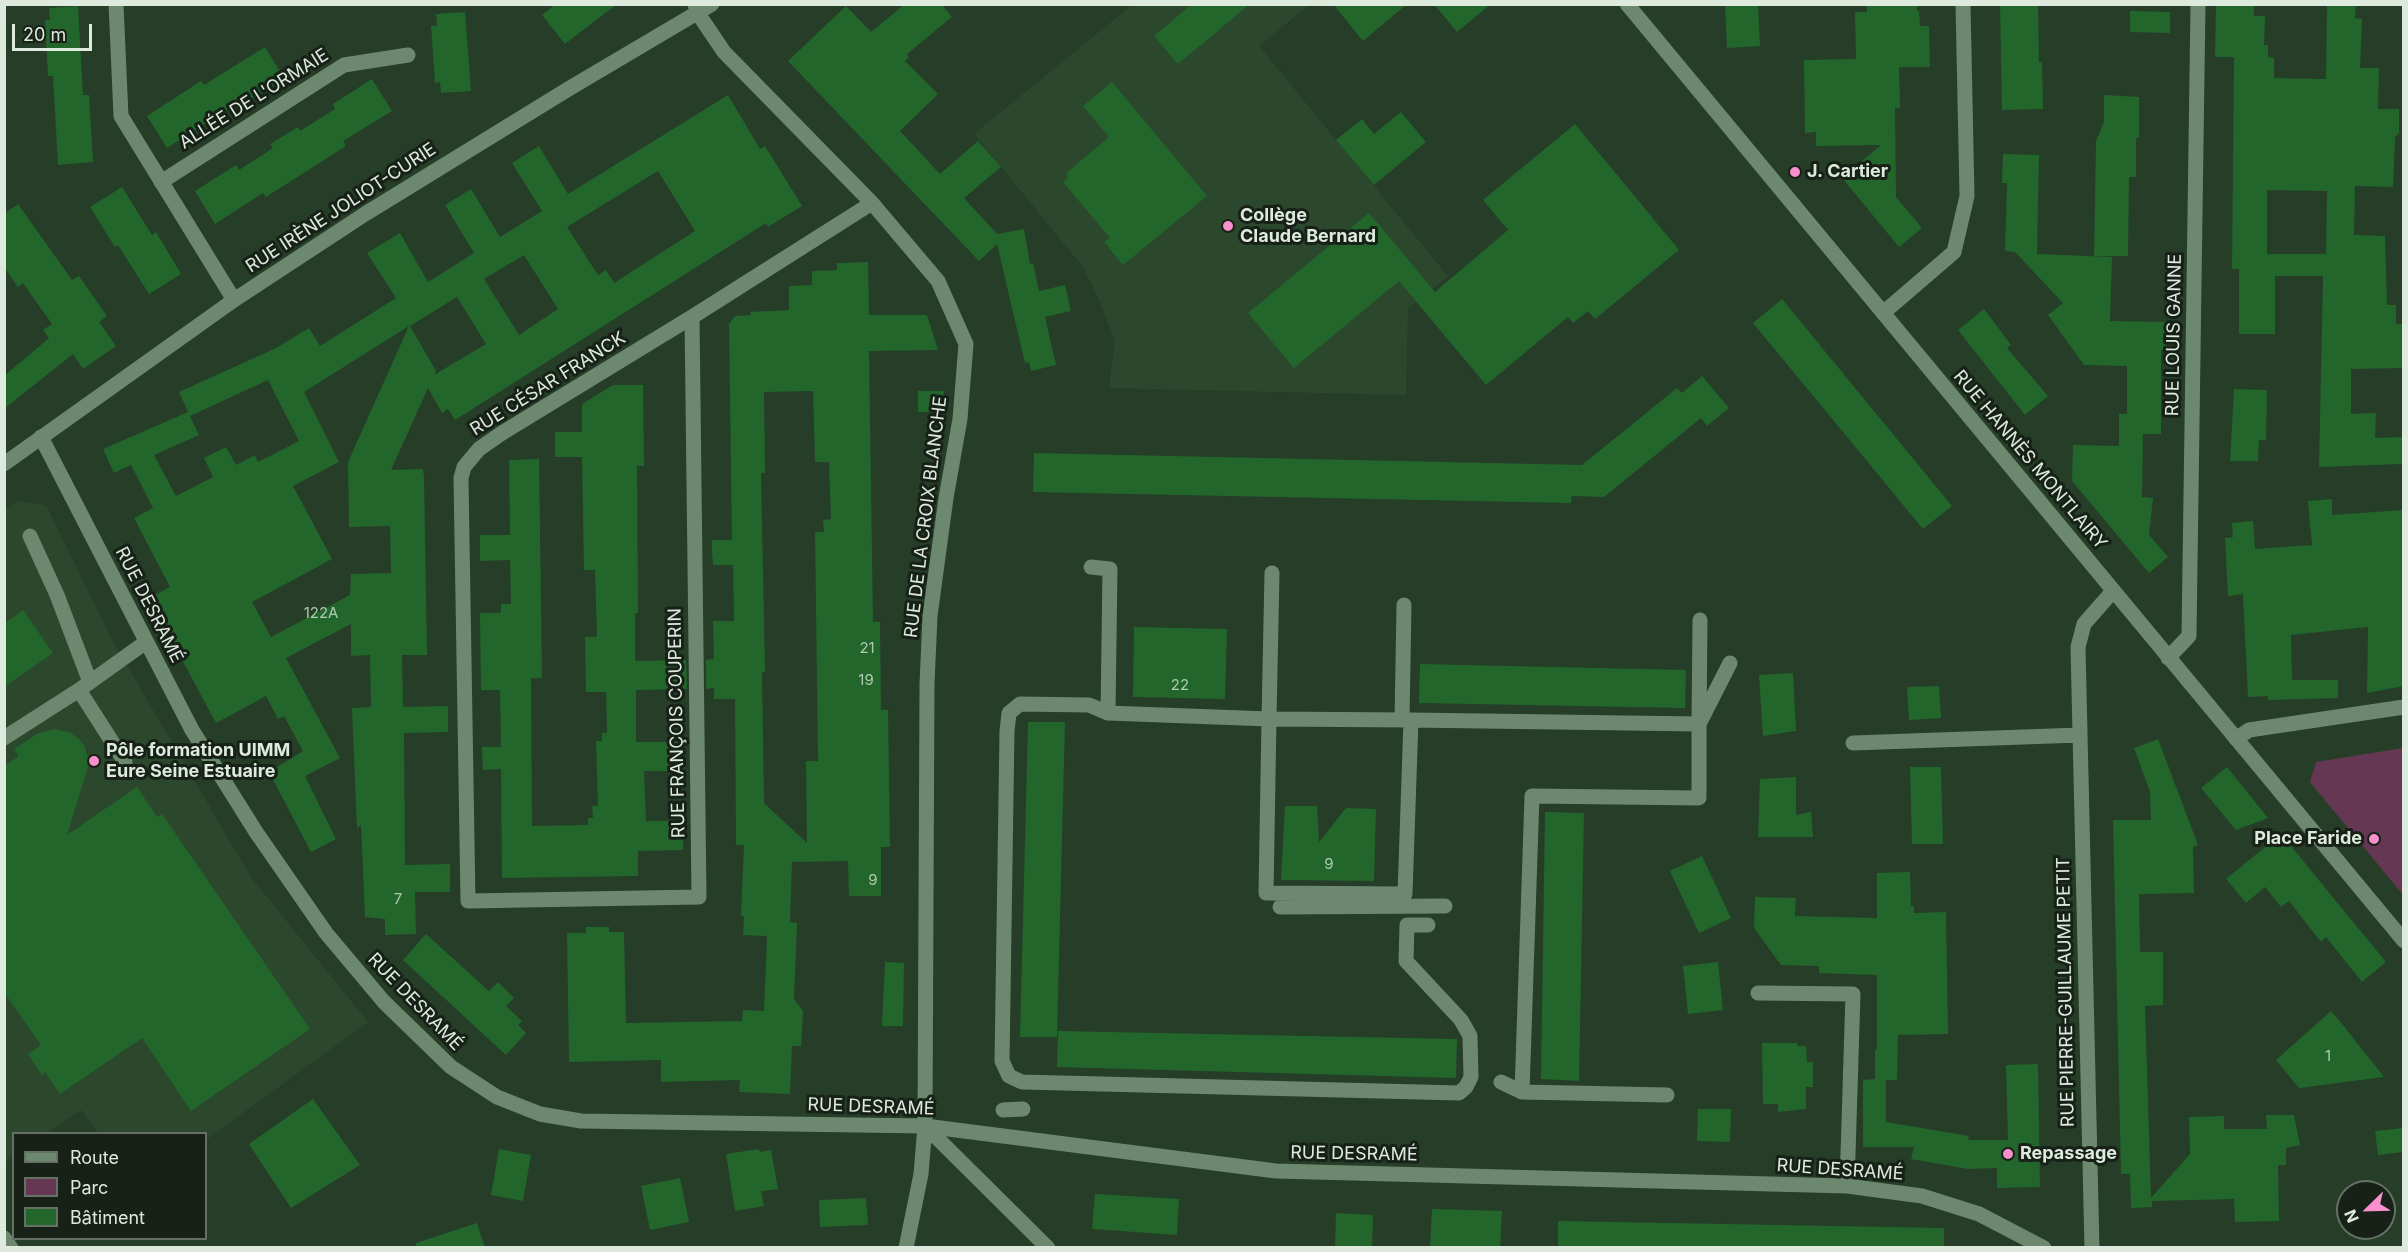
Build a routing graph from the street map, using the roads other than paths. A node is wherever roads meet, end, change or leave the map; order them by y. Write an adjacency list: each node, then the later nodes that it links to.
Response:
1 (116, 4): 8 (street)
2 (712, 4): 6 (street, RUE IRÈNE JOLIOT-CURIE)
3 (1627, 4): 11 (street, RUE HANNÈS MONTLAIRY)
4 (1963, 4): 11 (street)
5 (2198, 4): 22 (street, RUE LOUIS GANNE)
6 (696, 8): 9 (street, RUE DE LA CROIX BLANCHE); 10 (street, RUE IRÈNE JOLIOT-CURIE)
7 (408, 56): 8 (street, ALLÉE DE L'ORMAIE)
8 (161, 182): 10 (street)
9 (872, 203): 12 (street, RUE CÉSAR FRANCK); 46 (street, RUE DE LA CROIX BLANCHE)
10 (234, 300): 13 (street, RUE IRÈNE JOLIOT-CURIE)
11 (1883, 313): 18 (street, RUE HANNÈS MONTLAIRY)
12 (692, 317): 35 (street, RUE CÉSAR FRANCK); 35 (street, RUE FRANÇOIS COUPERIN)
13 (41, 437): 14 (street, RUE IRÈNE JOLIOT-CURIE); 21 (street, RUE DESRAMÉ)
14 (4, 465)
15 (30, 536): 24 (street)
16 (1091, 567): 26 (street)
17 (1272, 573): 27 (street)
18 (2113, 591): 22 (street, RUE HANNÈS MONTLAIRY); 30 (street, RUE PIERRE-GUILLAUME PETIT)
19 (1404, 605): 28 (street)
20 (1700, 620): 29 (street)
21 (146, 642): 24 (street); 46 (street, RUE DESRAMÉ)
22 (2168, 658): 32 (street, RUE HANNÈS MONTLAIRY)
23 (1730, 663): 29 (street)
24 (84, 686): 31 (street); 34 (street)
25 (2403, 707): 32 (street)
26 (1108, 713): 27 (street); 38 (street)
27 (1269, 719): 28 (street); 28 (street)
28 (1406, 720): 29 (street)
29 (1699, 724): 42 (street)
30 (2080, 735): 33 (street); 53 (street, RUE PIERRE-GUILLAUME PETIT)
31 (4, 738)
32 (2236, 740): 39 (street, RUE HANNÈS MONTLAIRY)
33 (1852, 743)
34 (125, 762)
35 (468, 901)
36 (1445, 906): 37 (street)
37 (1280, 907)
38 (1428, 925)
39 (2403, 941)
40 (1758, 993): 47 (street)
41 (1501, 1082): 42 (street)
42 (1522, 1092): 43 (street)
43 (1667, 1095)
44 (1023, 1109): 45 (street)
45 (1003, 1110)
46 (925, 1126): 47 (street, RUE DESRAMÉ); 50 (street, RUE DE LA CROIX BLANCHE); 51 (street)
47 (1847, 1186): 52 (street, RUE DESRAMÉ)
48 (4, 1238): 49 (street)
49 (11, 1248)
50 (906, 1248)
51 (1048, 1248)
52 (2044, 1248)
53 (2092, 1248)

